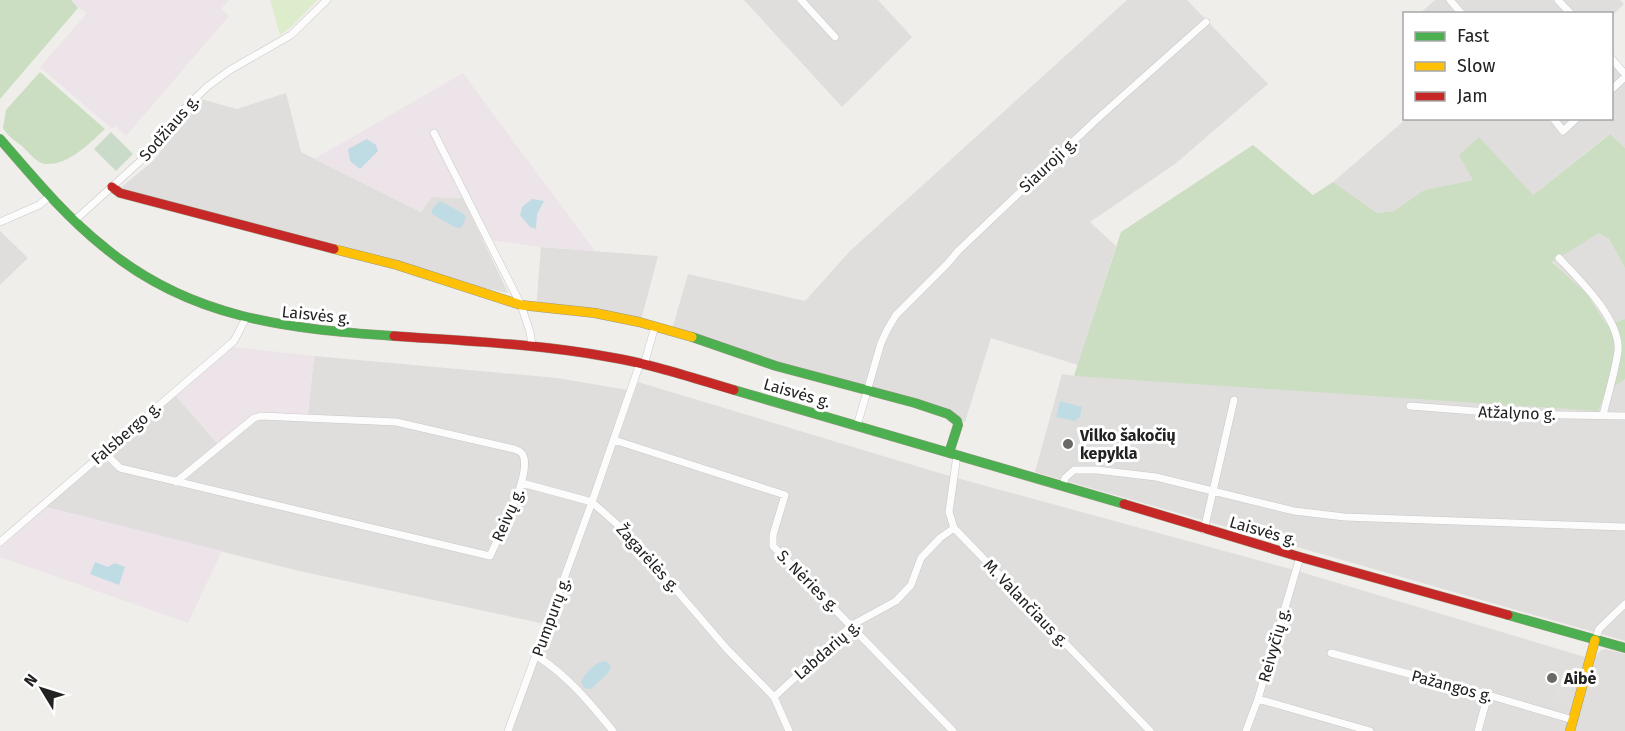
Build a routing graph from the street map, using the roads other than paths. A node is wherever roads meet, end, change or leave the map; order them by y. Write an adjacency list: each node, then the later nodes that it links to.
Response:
1 (327, 0): 16 (street, Sodžiaus g.)
2 (801, 0): 8 (street)
3 (1450, 0): 5 (street)
4 (1558, 0): 6 (street)
5 (1460, 12)
6 (1569, 12)
7 (1206, 22): 26 (street, Siauroji g.)
8 (835, 38)
9 (1613, 61): 10 (street)
10 (1625, 75): 11 (street)
11 (1613, 87)
12 (1555, 120): 13 (street)
13 (1575, 120)
14 (434, 133): 21 (street)
15 (0, 139): 17 (main road, Laisvės g.)
16 (112, 187): 18 (street, Sodžiaus g.); 21 (main road)
17 (50, 196): 18 (main road, Laisvės g.); 19 (street)
18 (74, 221): 22 (main road, Laisvės g.)
19 (0, 222)
20 (1559, 258): 29 (street)
21 (521, 305): 23 (main road); 24 (street)
22 (245, 320): 24 (main road, Laisvės g.); 33 (street, Falsbergo g.)
23 (655, 326): 25 (street); 26 (main road)
24 (532, 346): 25 (main road, Laisvės g.)
25 (642, 364): 31 (main road, Laisvės g.); 32 (street)
26 (867, 391): 31 (street, Siauroji g.); 34 (main road)
27 (1234, 399): 38 (street)
28 (1410, 406): 29 (street, Atžalyno g.)
29 (1603, 415): 30 (street, Atžalyno g.)
30 (1625, 416)
31 (857, 426): 34 (main road, Laisvės g.)
32 (614, 440): 39 (street); 46 (street, S. Nėries g.)
33 (104, 452): 35 (street, Reivų g.); 43 (street, Falsbergo g.)
34 (953, 454): 37 (main road, Laisvės g.); 41 (street)
35 (176, 482): 36 (street, Reivų g.); 36 (street, Reivų g.)
36 (522, 483): 39 (street)
37 (1063, 486): 38 (street); 42 (main road, Laisvės g.)
38 (1214, 492): 40 (street); 42 (street)
39 (592, 502): 50 (street, Pumpurų g.); 52 (street, Žagarėlės g.)
40 (1625, 527)
41 (954, 528): 46 (street, Labdarių g.); 59 (street, M. Valančiaus g.)
42 (1204, 530): 44 (main road, Laisvės g.)
43 (0, 542)
44 (1300, 557): 47 (main road, Laisvės g.); 53 (street, Reivyčių g.)
45 (1625, 604): 47 (street)
46 (852, 625): 52 (street, Labdarių g.); 58 (street, S. Nėries g.)
47 (1595, 640): 48 (main road, Laisvės g.); 54 (main road)
48 (1625, 648)
49 (1331, 653): 51 (street, Pažangos g.)
50 (537, 656): 55 (street, Pumpurų g.); 56 (street)
51 (1488, 695): 54 (street, Pažangos g.); 62 (street)
52 (774, 698): 57 (street, Žagarėlės g.)
53 (1258, 699): 60 (street, Reivyčių g.); 61 (street)
54 (1573, 720): 63 (main road)
55 (508, 731)
56 (613, 731)
57 (789, 731)
58 (953, 731)
59 (1150, 731)
60 (1246, 731)
61 (1370, 731)
62 (1478, 731)
63 (1570, 731)

